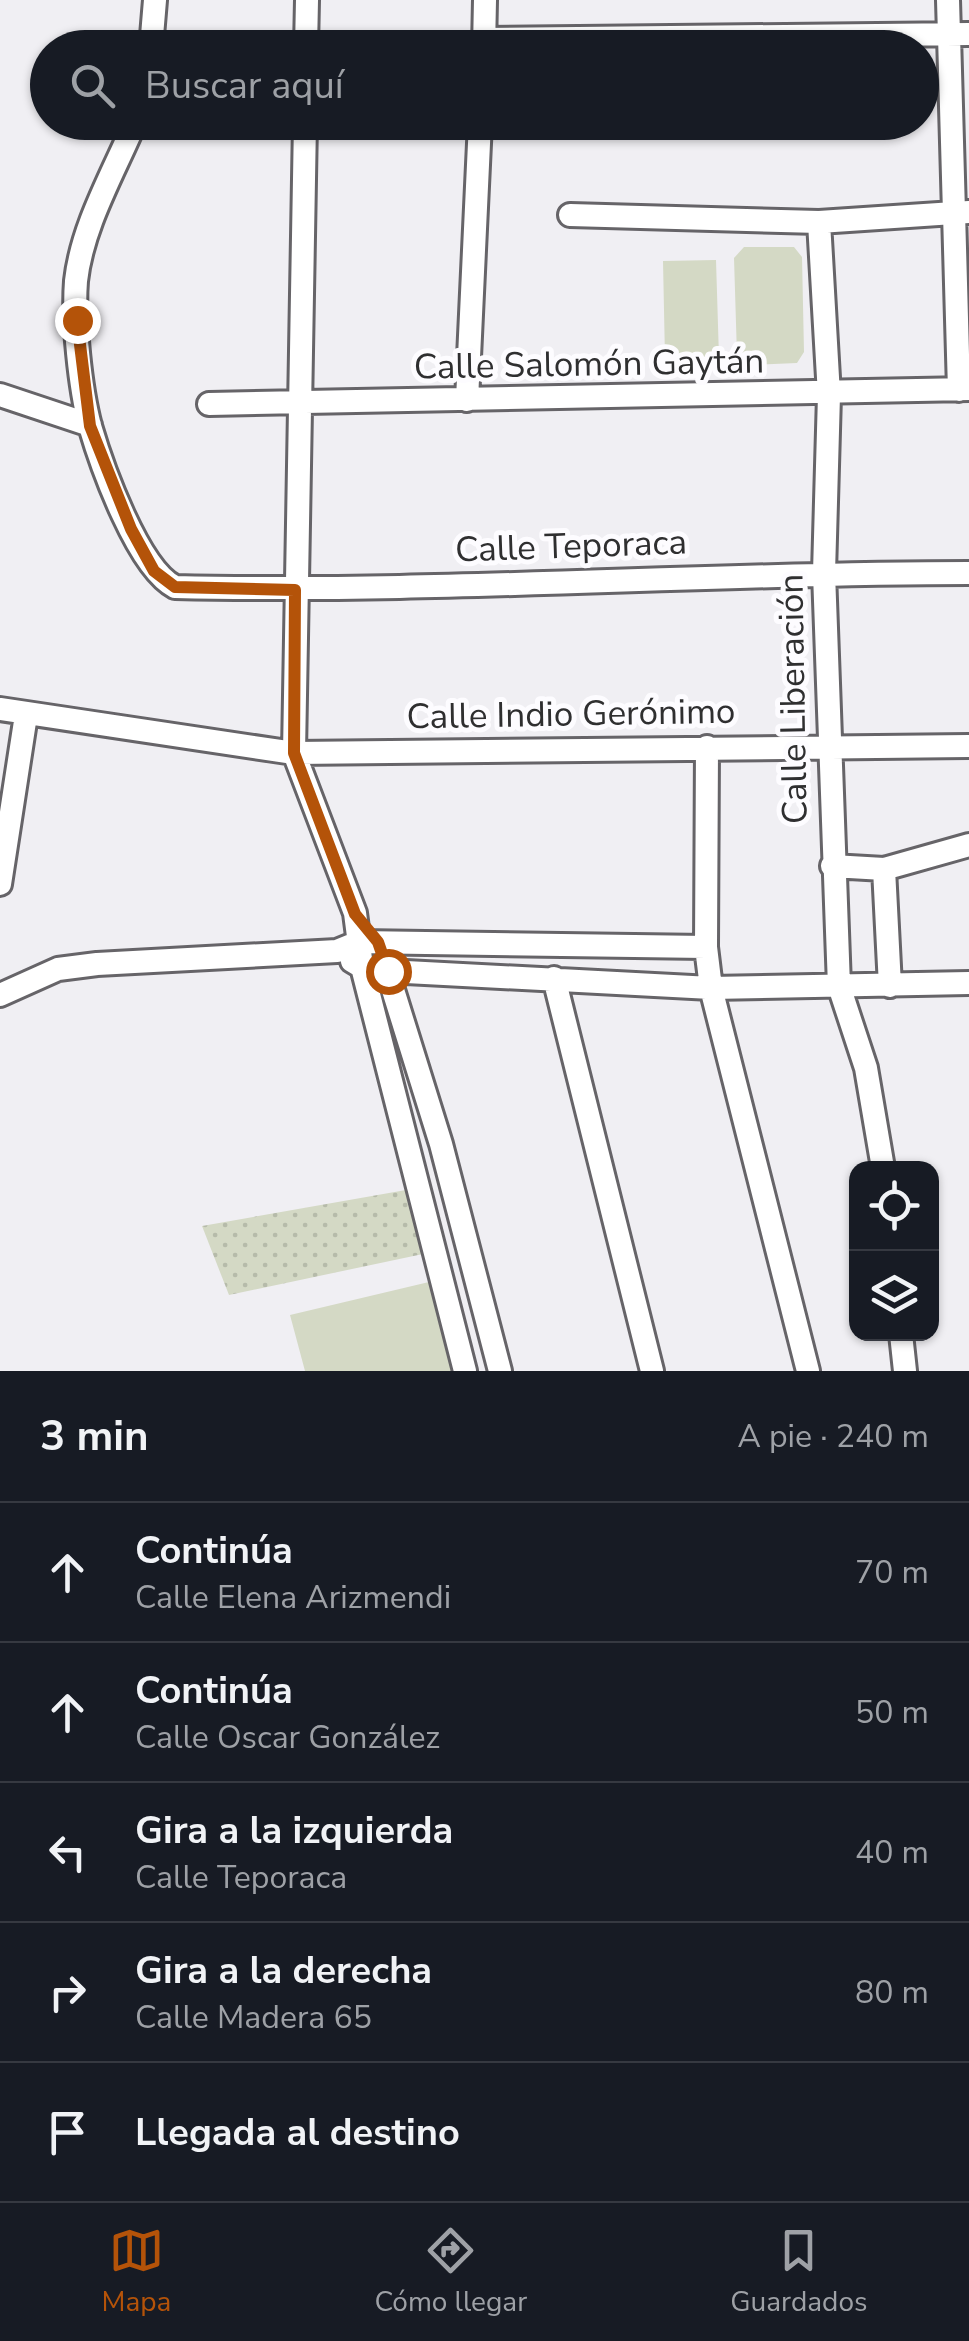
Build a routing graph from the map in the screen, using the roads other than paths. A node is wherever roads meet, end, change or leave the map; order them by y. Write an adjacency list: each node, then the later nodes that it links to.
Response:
1 (156, 0): 5 (street)
2 (307, 0): 6 (street)
3 (485, 0): 7 (street)
4 (948, 0): 8 (street)
5 (154, 30)
6 (306, 30)
7 (484, 30)
8 (959, 34): 12 (street)
9 (128, 140): 21 (street)
10 (305, 140): 20 (street)
11 (479, 140): 18 (street)
12 (960, 212): 14 (street); 15 (street)
13 (570, 215): 14 (street)
14 (819, 222): 17 (street, Calle Liberación)
15 (964, 390): 17 (street, Calle Salomón Gaytán)
16 (0, 394): 21 (street)
17 (829, 395): 18 (street, Calle Salomón Gaytán); 22 (street, Calle Liberación)
18 (467, 400): 20 (street, Calle Salomón Gaytán)
19 (210, 404): 20 (street, Calle Salomón Gaytán)
20 (299, 404): 24 (street)
21 (90, 426): 24 (street, Calle Teporaca)
22 (824, 573): 23 (street, Calle Teporaca); 24 (street, Calle Teporaca); 27 (street, Calle Liberación)
23 (969, 573)
24 (295, 590): 30 (street)
25 (0, 708): 26 (street, Calle Indio Gerónimo)
26 (26, 715): 30 (street, Calle Indio Gerónimo); 34 (street)
27 (830, 746): 28 (street, Calle Indio Gerónimo); 29 (street, Calle Indio Gerónimo); 32 (street, Calle Liberación)
28 (969, 746)
29 (707, 747): 30 (street, Calle Indio Gerónimo); 36 (street)
30 (294, 753): 35 (street)
31 (969, 845): 33 (street)
32 (832, 866): 33 (street); 41 (street, Calle Liberación)
33 (884, 870): 42 (street)
34 (0, 884)
35 (358, 945): 36 (street); 37 (street); 38 (street); 44 (street)
36 (706, 947): 43 (street)
37 (362, 968): 38 (street); 47 (street)
38 (388, 971): 39 (street); 48 (street)
39 (554, 978): 43 (street); 49 (street)
40 (969, 983): 42 (street)
41 (839, 986): 42 (street); 43 (street); 45 (street, Calle Liberación)
42 (890, 986)
43 (711, 988): 50 (street)
44 (0, 995)
45 (882, 1161)
46 (902, 1341): 51 (street)
47 (465, 1371)
48 (500, 1371)
49 (652, 1371)
50 (808, 1371)
51 (905, 1371)

